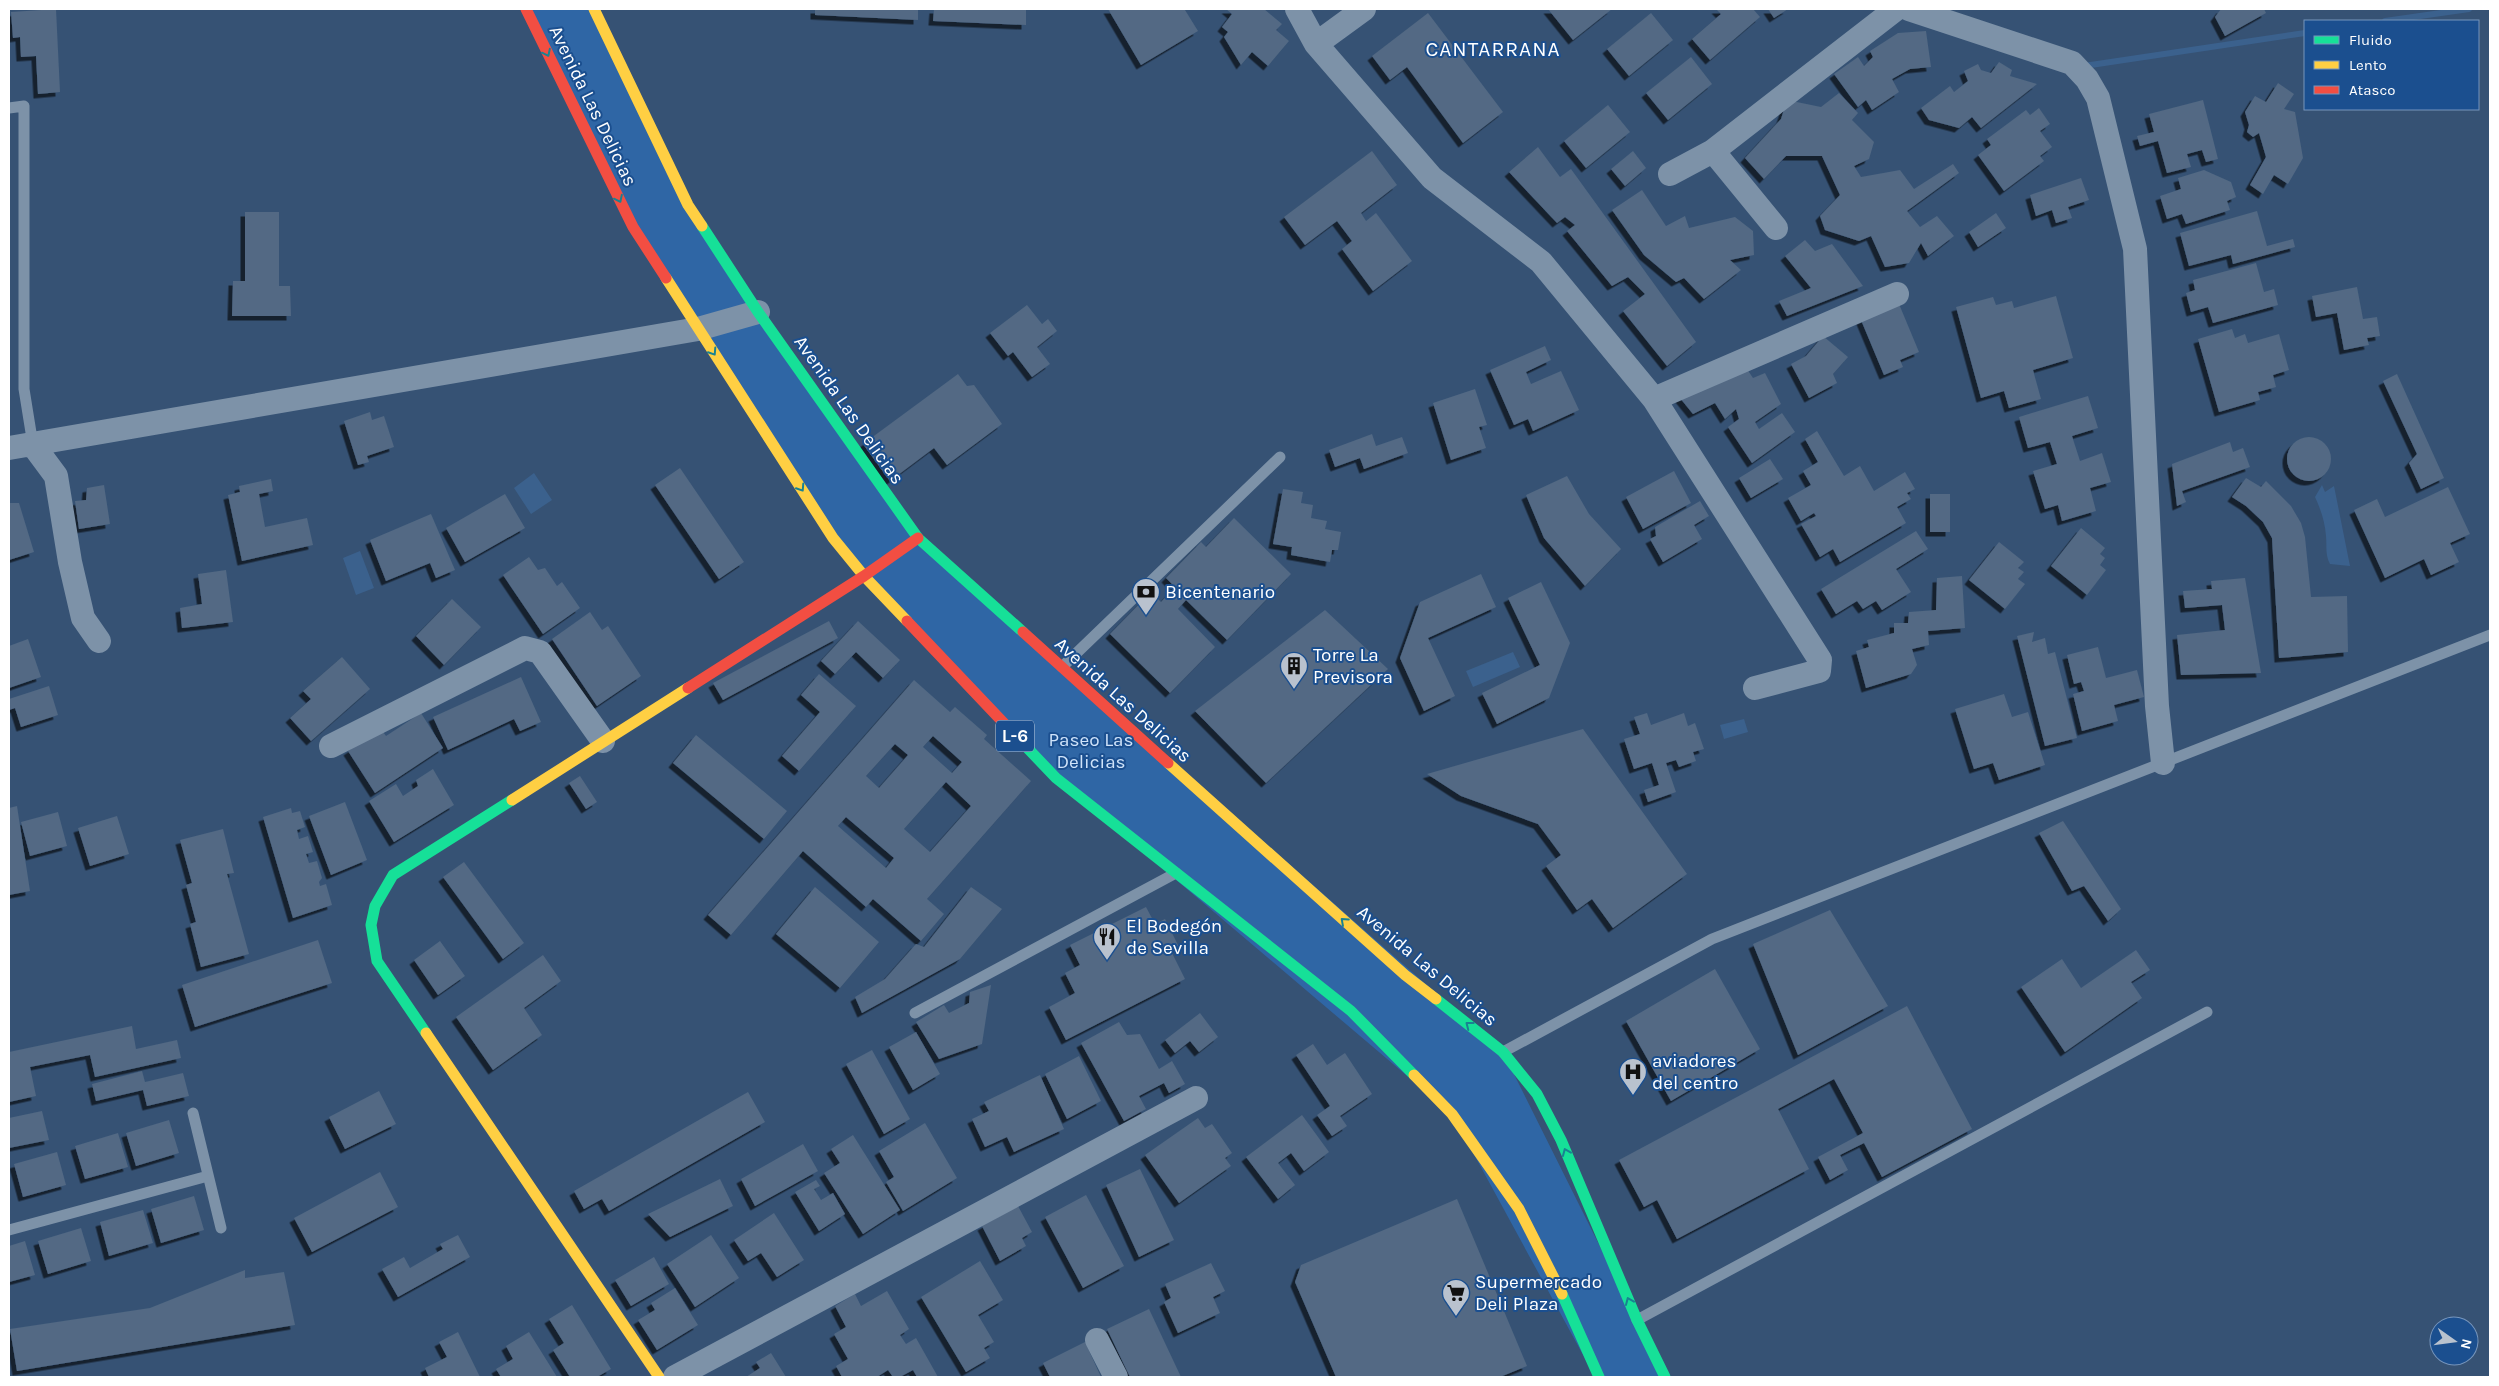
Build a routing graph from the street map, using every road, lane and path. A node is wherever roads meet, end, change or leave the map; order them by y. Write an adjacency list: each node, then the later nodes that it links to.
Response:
1 (526, 9): 14 (main road, Avenida Las Delicias / L-6, one-way to 14)
2 (594, 9): 13 (main road, Avenida Las Delicias)
3 (1297, 9): 7 (street)
4 (1364, 9): 7 (street)
5 (1896, 9): 9 (street)
6 (1909, 9): 27 (street)
7 (1316, 44): 15 (street)
8 (9, 108): 16 (lane)
9 (1713, 151): 10 (street); 11 (street)
10 (1670, 174)
11 (1776, 228)
12 (1897, 294): 15 (street)
13 (758, 312): 14 (street); 19 (main road, Avenida Las Delicias)
14 (698, 329): 16 (street); 20 (main road, Avenida Las Delicias / L-6, one-way to 20)
15 (1654, 399): 24 (street)
16 (33, 445): 17 (street); 22 (street)
17 (9, 448)
18 (1280, 457): 23 (lane)
19 (918, 538): 20 (main road); 23 (main road, Avenida Las Delicias)
20 (864, 576): 25 (main road); 28 (main road, Avenida Las Delicias / L-6)
21 (2490, 635): 27 (lane)
22 (99, 641)
23 (1062, 667): 31 (main road, Avenida Las Delicias, one-way to 23)
24 (1755, 688)
25 (603, 742): 26 (street); 39 (main road)
26 (331, 746)
27 (2163, 763): 31 (lane)
28 (1176, 873): 30 (lane); 42 (main road, Avenida Las Delicias / L-6)
29 (2207, 1012): 37 (lane)
30 (915, 1014)
31 (1503, 1052): 37 (main road, Avenida Las Delicias, one-way to 31)
32 (1196, 1098): 40 (street)
33 (193, 1113): 34 (lane)
34 (208, 1176): 35 (lane); 36 (lane)
35 (221, 1228)
36 (9, 1230)
37 (1636, 1320): 43 (main road, Avenida Las Delicias)
38 (1097, 1340): 41 (street)
39 (659, 1377)
40 (676, 1377)
41 (1116, 1377)
42 (1599, 1377)
43 (1664, 1377)

